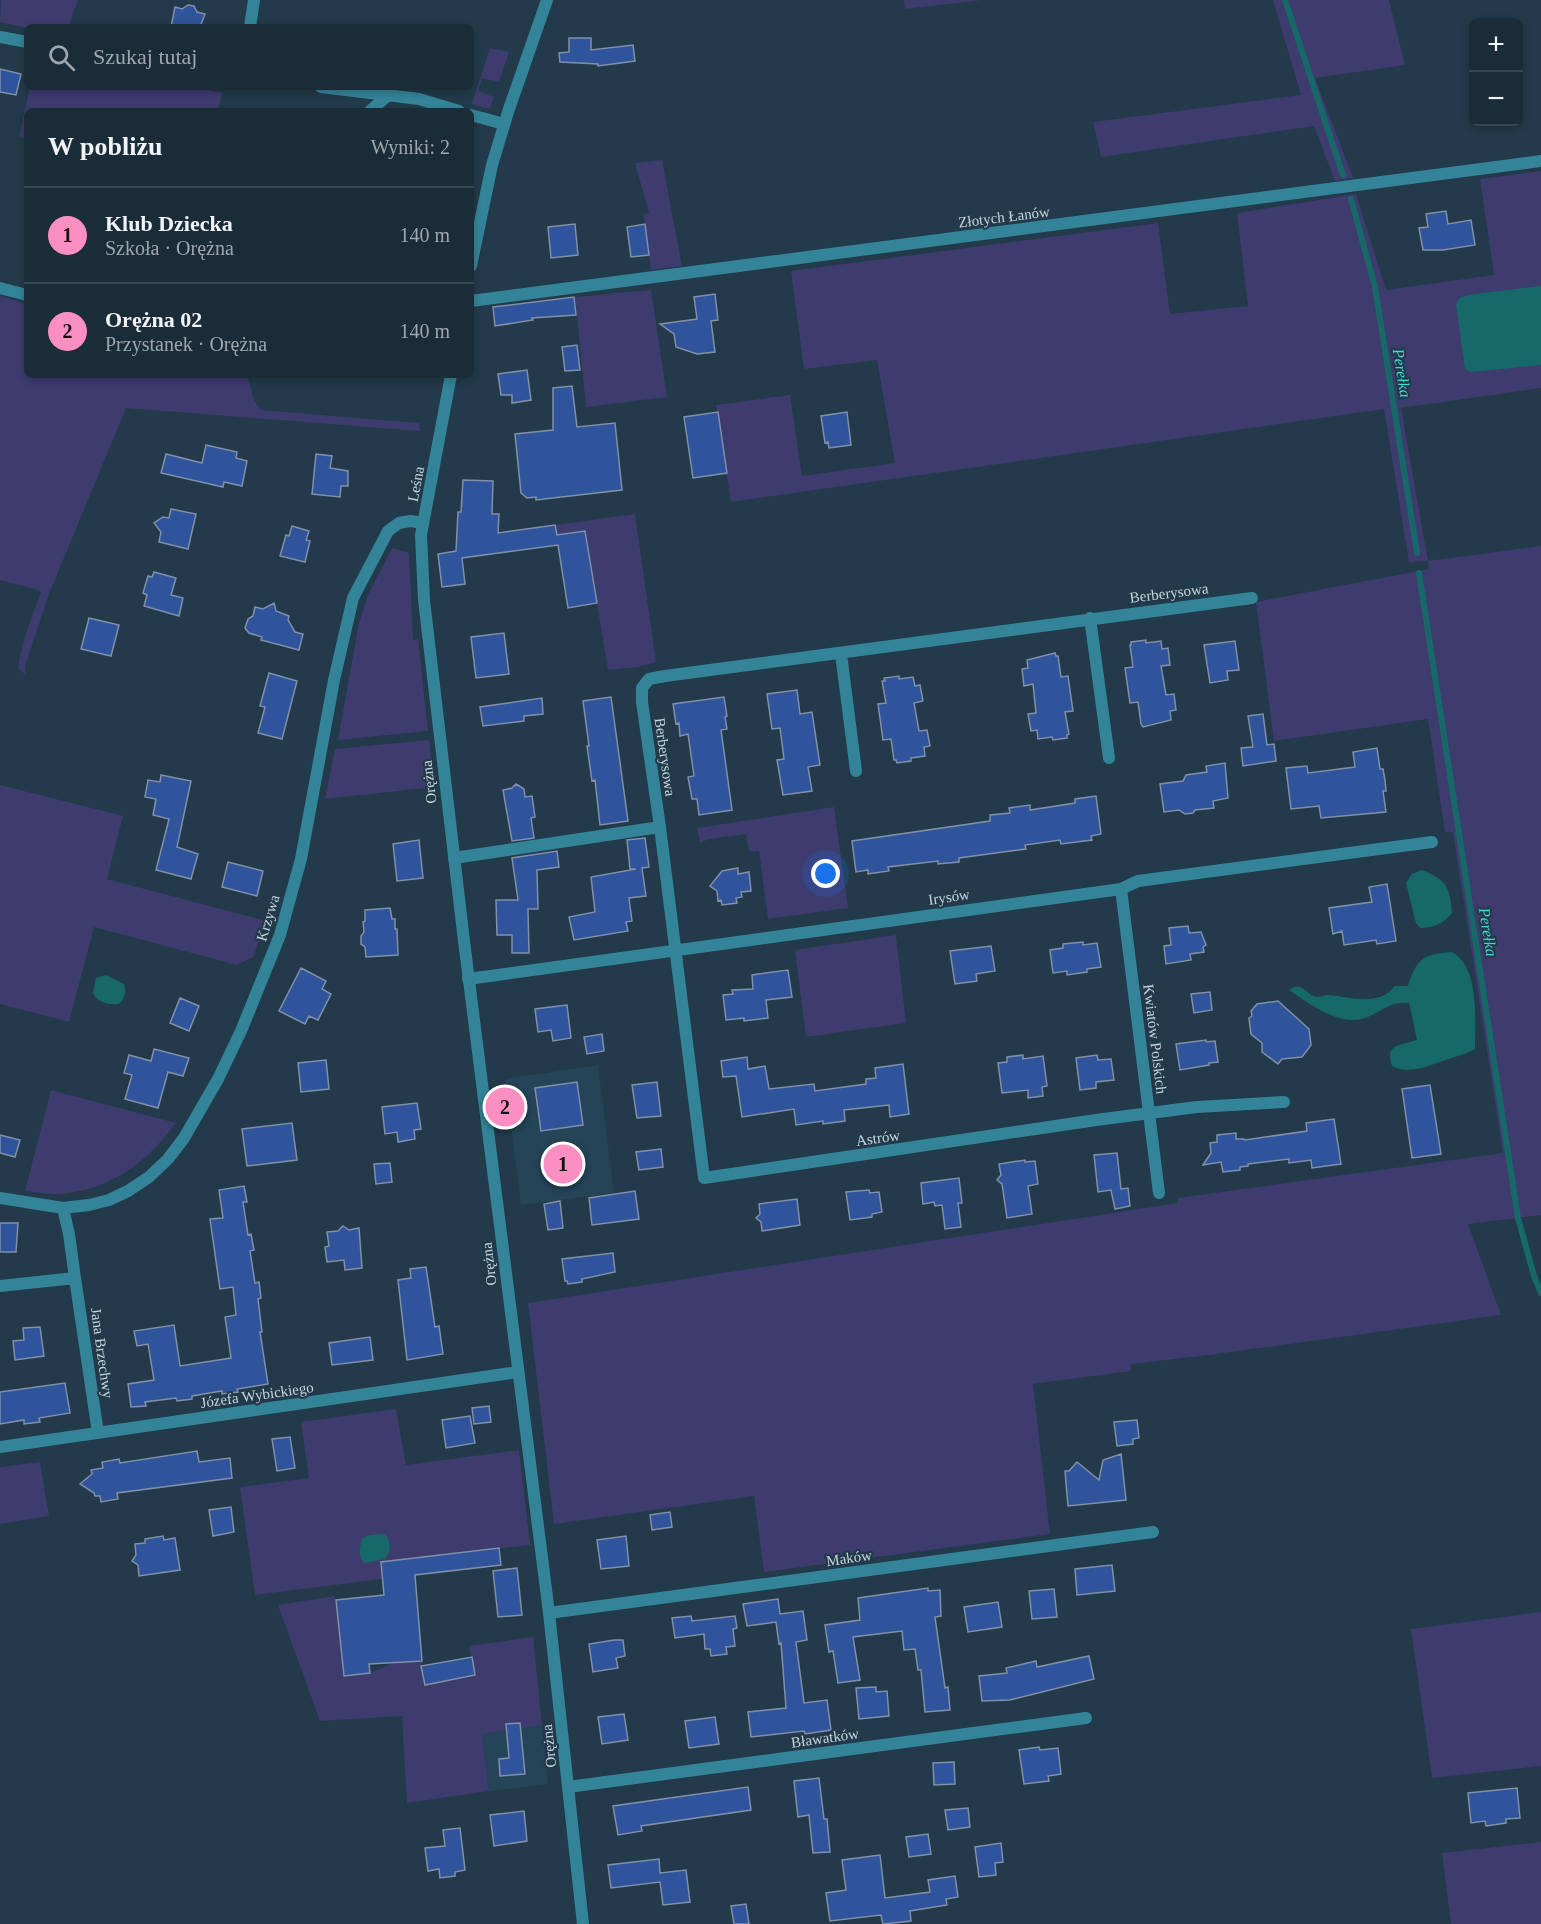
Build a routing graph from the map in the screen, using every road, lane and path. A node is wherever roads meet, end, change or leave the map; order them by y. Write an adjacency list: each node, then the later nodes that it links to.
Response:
1 (254, 0): 3 (street)
2 (547, 0): 11 (street)
3 (250, 24)
4 (0, 37): 5 (street)
5 (24, 41)
6 (343, 90): 7 (street)
7 (387, 96): 8 (street); 9 (street)
8 (373, 108)
9 (449, 108)
10 (474, 115): 11 (street)
11 (504, 124): 13 (street)
12 (1541, 161): 16 (street, Złotych Łanów)
13 (474, 252)
14 (0, 288): 15 (street)
15 (24, 294)
16 (474, 301)
17 (450, 378): 18 (street, Leśna)
18 (423, 523): 20 (street, Leśna); 35 (street, Krzywa)
19 (1252, 598): 21 (street, Berberysowa)
20 (424, 600): 27 (street, Orężna)
21 (1090, 618): 22 (street, Berberysowa); 23 (street)
22 (841, 654): 24 (street); 25 (street, Berberysowa)
23 (1110, 758)
24 (856, 771)
25 (660, 827): 27 (street); 29 (street)
26 (1432, 842): 28 (street, Irysów)
27 (454, 858): 30 (street, Orężna)
28 (1121, 889): 29 (street, Irysów); 32 (street, Kwiatów Polskich)
29 (675, 950): 30 (street, Irysów); 32 (street, Astrów)
30 (468, 979): 38 (street, Orężna)
31 (1284, 1102): 32 (street, Astrów)
32 (1149, 1114): 33 (street, Kwiatów Polskich)
33 (1159, 1193)
34 (0, 1198): 35 (street, Krzywa)
35 (63, 1208): 36 (street, Jana Brzechwy)
36 (75, 1278): 37 (street); 39 (street, Jana Brzechwy)
37 (0, 1286)
38 (518, 1372): 39 (street, Józefa Wybickiego); 42 (street, Orężna)
39 (98, 1433): 40 (street, Józefa Wybickiego)
40 (0, 1447)
41 (1153, 1532): 42 (street, Maków)
42 (549, 1613): 44 (street, Orężna)
43 (1086, 1718): 44 (street, Bławatków)
44 (568, 1787): 45 (street, Orężna)
45 (583, 1924)

